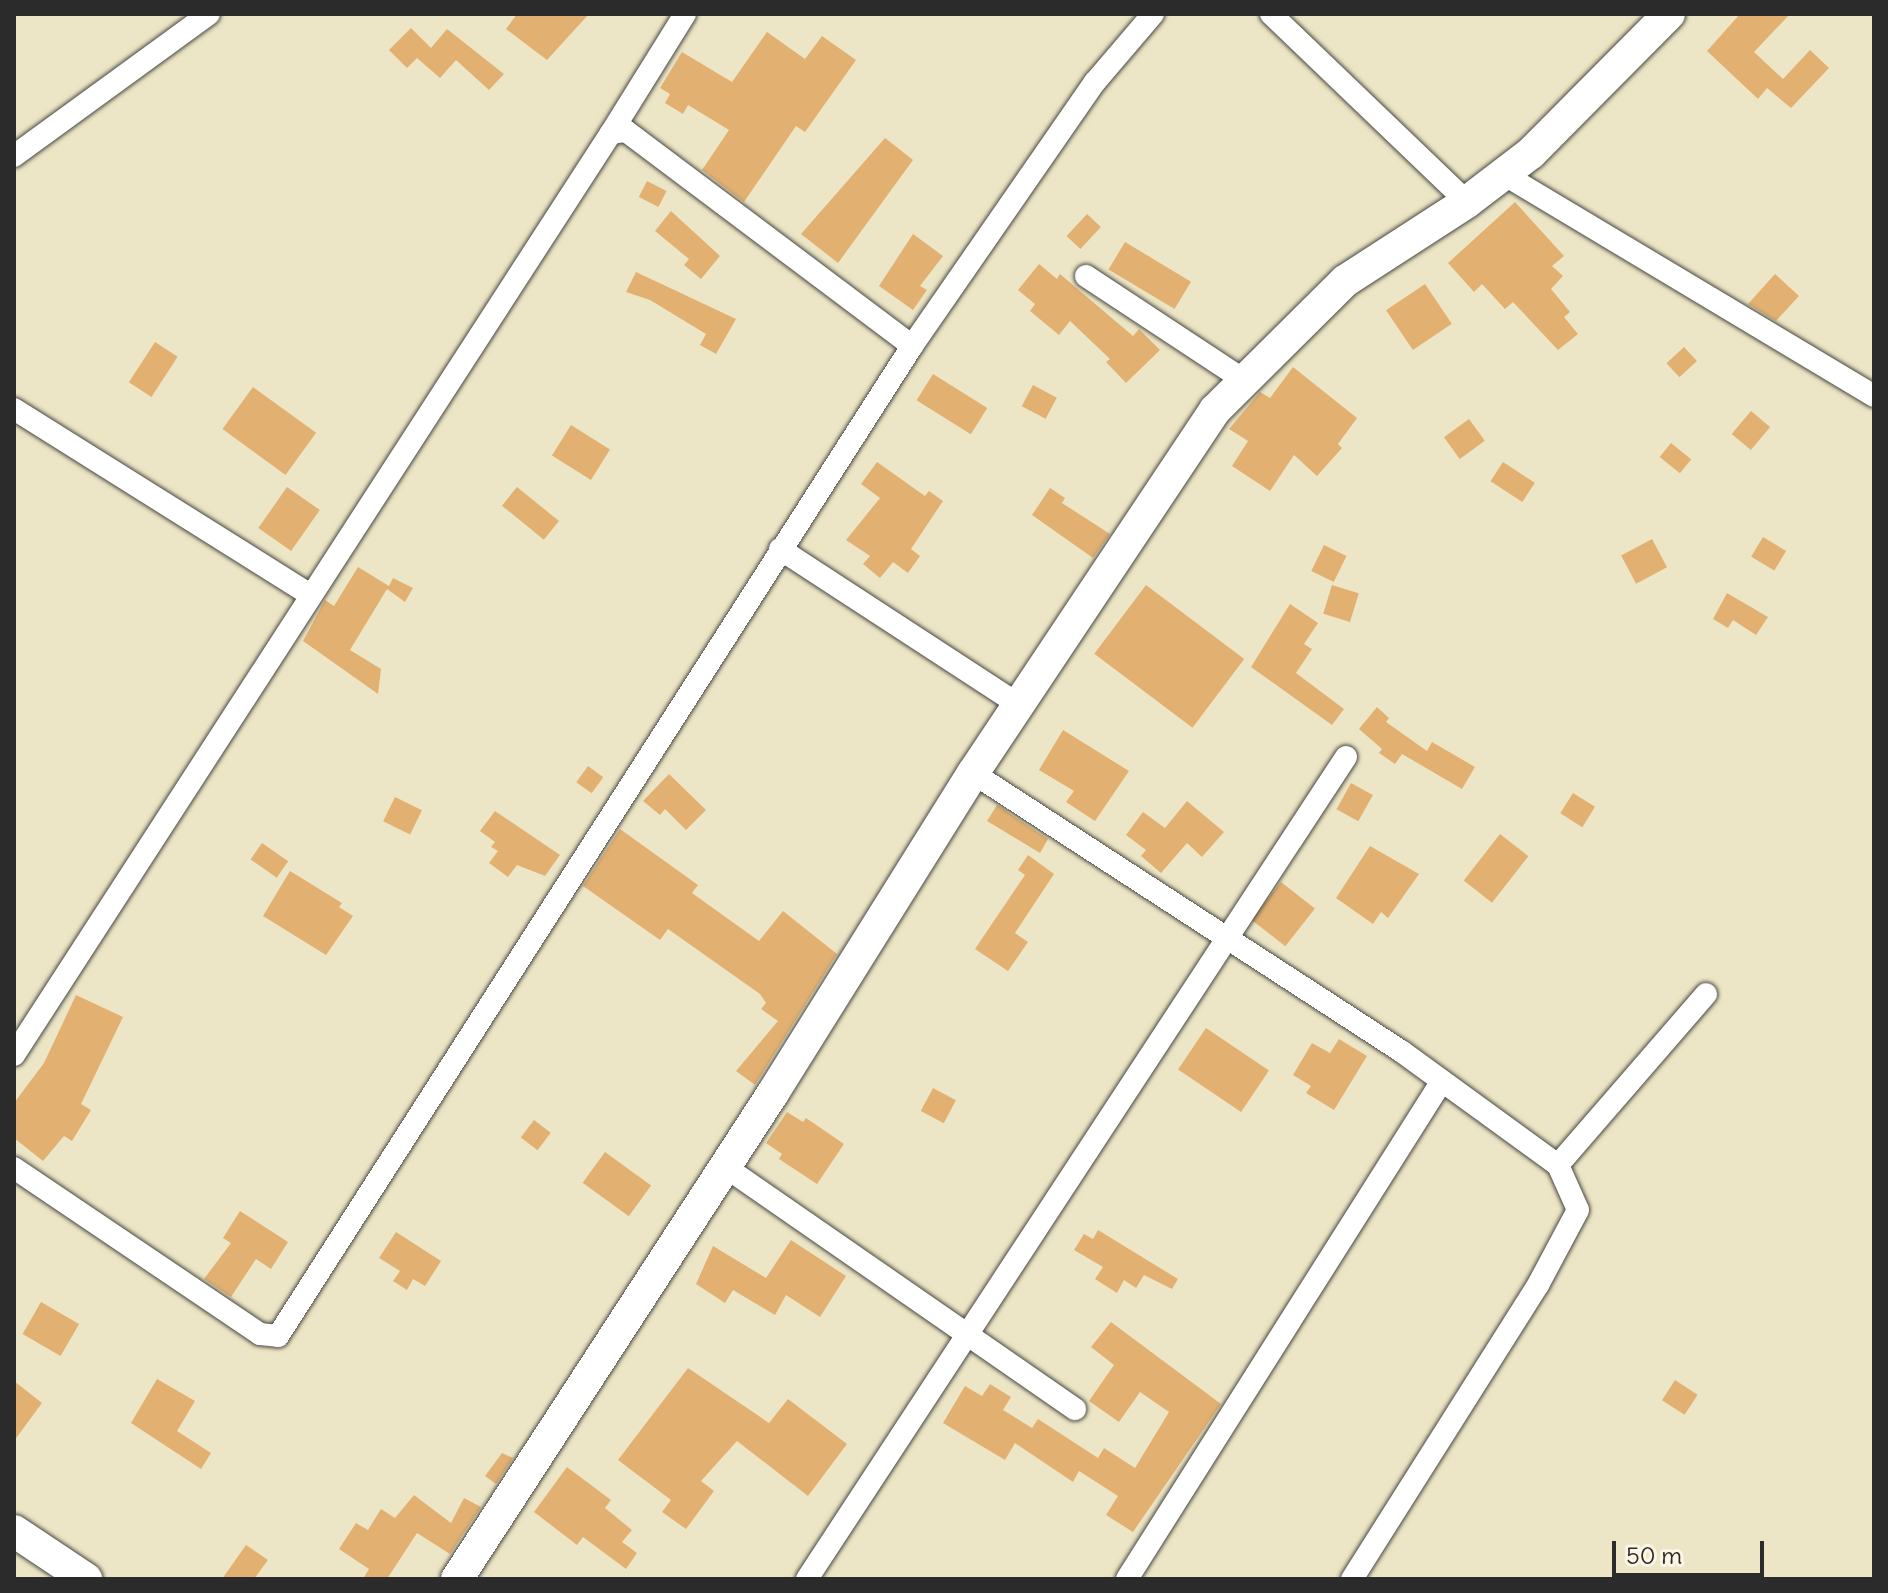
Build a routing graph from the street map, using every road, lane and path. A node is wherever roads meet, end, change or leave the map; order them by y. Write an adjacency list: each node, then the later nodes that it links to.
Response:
1 (209, 14): 7 (street)
2 (685, 14): 6 (street)
3 (1153, 14): 11 (street)
4 (1271, 14): 9 (street)
5 (1669, 14): 8 (highway)
6 (611, 133): 11 (street); 16 (street)
7 (14, 156)
8 (1505, 175): 9 (highway); 13 (street)
9 (1467, 202): 12 (highway)
10 (1086, 276): 12 (street)
11 (912, 346): 15 (street)
12 (1242, 379): 17 (highway)
13 (1874, 396)
14 (14, 409): 16 (street)
15 (780, 549): 17 (street); 26 (street)
16 (310, 595): 22 (street)
17 (1018, 704): 19 (highway)
18 (1346, 757): 20 (street)
19 (973, 773): 20 (street); 25 (highway)
20 (1227, 938): 23 (street); 27 (street)
21 (1706, 994): 24 (street)
22 (14, 1055)
23 (1442, 1081): 24 (street); 33 (street)
24 (1558, 1165): 34 (street)
25 (724, 1166): 27 (street); 30 (highway)
26 (14, 1168)
27 (967, 1335): 28 (street); 32 (street)
28 (1075, 1409)
29 (14, 1531): 31 (highway)
30 (465, 1576)
31 (86, 1579)
32 (807, 1579)
33 (1127, 1579)
34 (1352, 1579)

